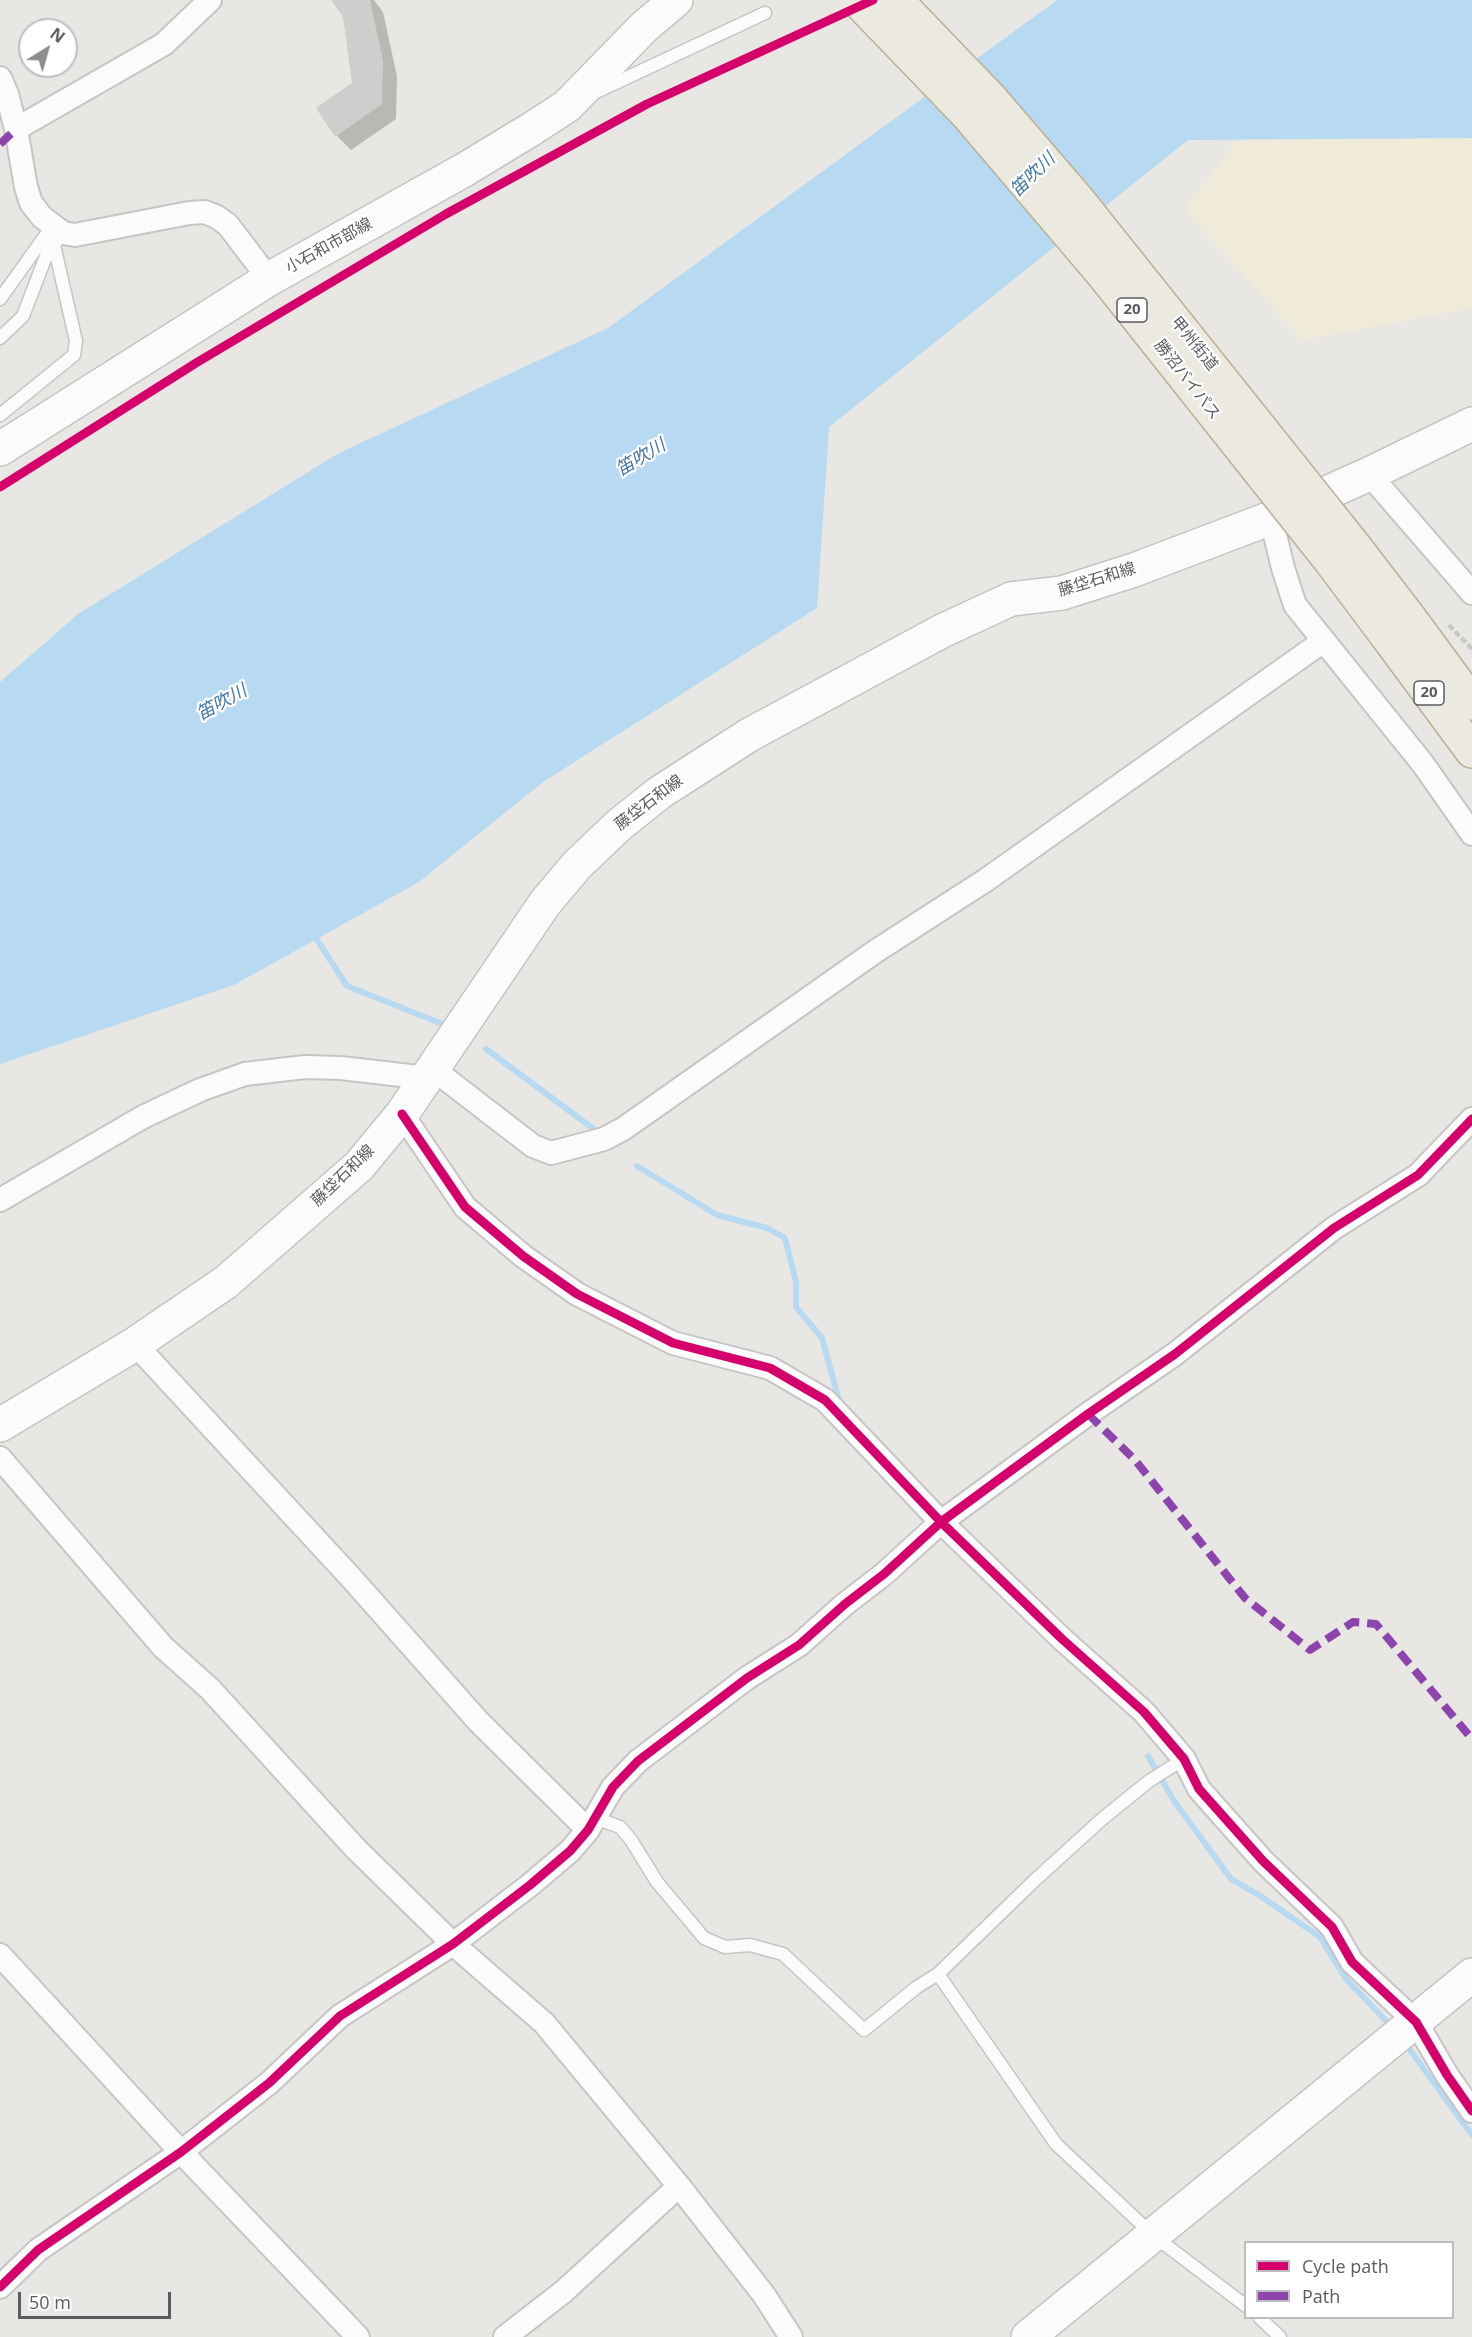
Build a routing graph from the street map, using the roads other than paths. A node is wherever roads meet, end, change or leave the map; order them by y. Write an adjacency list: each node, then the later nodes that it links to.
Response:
1 (210, 0): 10 (street)
2 (676, 0): 7 (main road, 小石和市部線)
3 (697, 0): 7 (main road, 小石和市部線)
4 (857, 0): 21 (highway, 勝沼バイパス / 20, bridge)
5 (897, 0): 21 (highway, 甲州街道 / 20, bridge)
6 (765, 14): 9 (lane)
7 (644, 27): 9 (main road, 小石和市部線)
8 (0, 78): 10 (street)
9 (567, 106): 12 (main road, 小石和市部線)
10 (16, 129): 11 (street)
11 (58, 229): 12 (street); 13 (lane); 14 (lane); 15 (lane)
12 (269, 279): 17 (main road, 小石和市部線)
13 (0, 299)
14 (0, 338)
15 (0, 415)
16 (1472, 424): 18 (main road, 藤垈石和線)
17 (0, 449)
18 (1369, 474): 19 (main road, 藤垈石和線); 20 (street)
19 (1271, 518): 22 (street); 26 (main road, 藤垈石和線)
20 (1469, 593)
21 (1397, 626): 23 (highway, 甲州街道 / 20); 24 (highway, 勝沼バイパス / 20)
22 (1323, 642): 25 (street); 26 (street)
23 (1472, 704)
24 (1472, 751)
25 (1472, 834)
26 (432, 1071): 27 (main road, 藤垈石和線); 29 (street)
27 (402, 1114): 30 (main road, 藤垈石和線); 33 (street)
28 (1472, 1119): 33 (street)
29 (0, 1200)
30 (135, 1344): 31 (main road, 藤垈石和線); 35 (street)
31 (0, 1425)
32 (0, 1458): 36 (street)
33 (941, 1522): 34 (street); 35 (street)
34 (1176, 1764): 38 (lane); 40 (street)
35 (591, 1824): 36 (street); 38 (lane)
36 (453, 1944): 42 (street); 43 (street)
37 (0, 1955): 42 (street)
38 (938, 1974): 44 (lane)
39 (1472, 1975): 40 (main road)
40 (1405, 2031): 41 (street); 44 (main road)
41 (1472, 2111)
42 (180, 2152): 45 (street); 48 (street)
43 (680, 2186): 49 (street); 50 (street)
44 (1154, 2236): 46 (lane); 51 (main road)
45 (0, 2287)
46 (1244, 2305)
47 (1261, 2319): 52 (lane)
48 (358, 2337)
49 (505, 2337)
50 (791, 2337)
51 (1028, 2337)
52 (1280, 2337)

